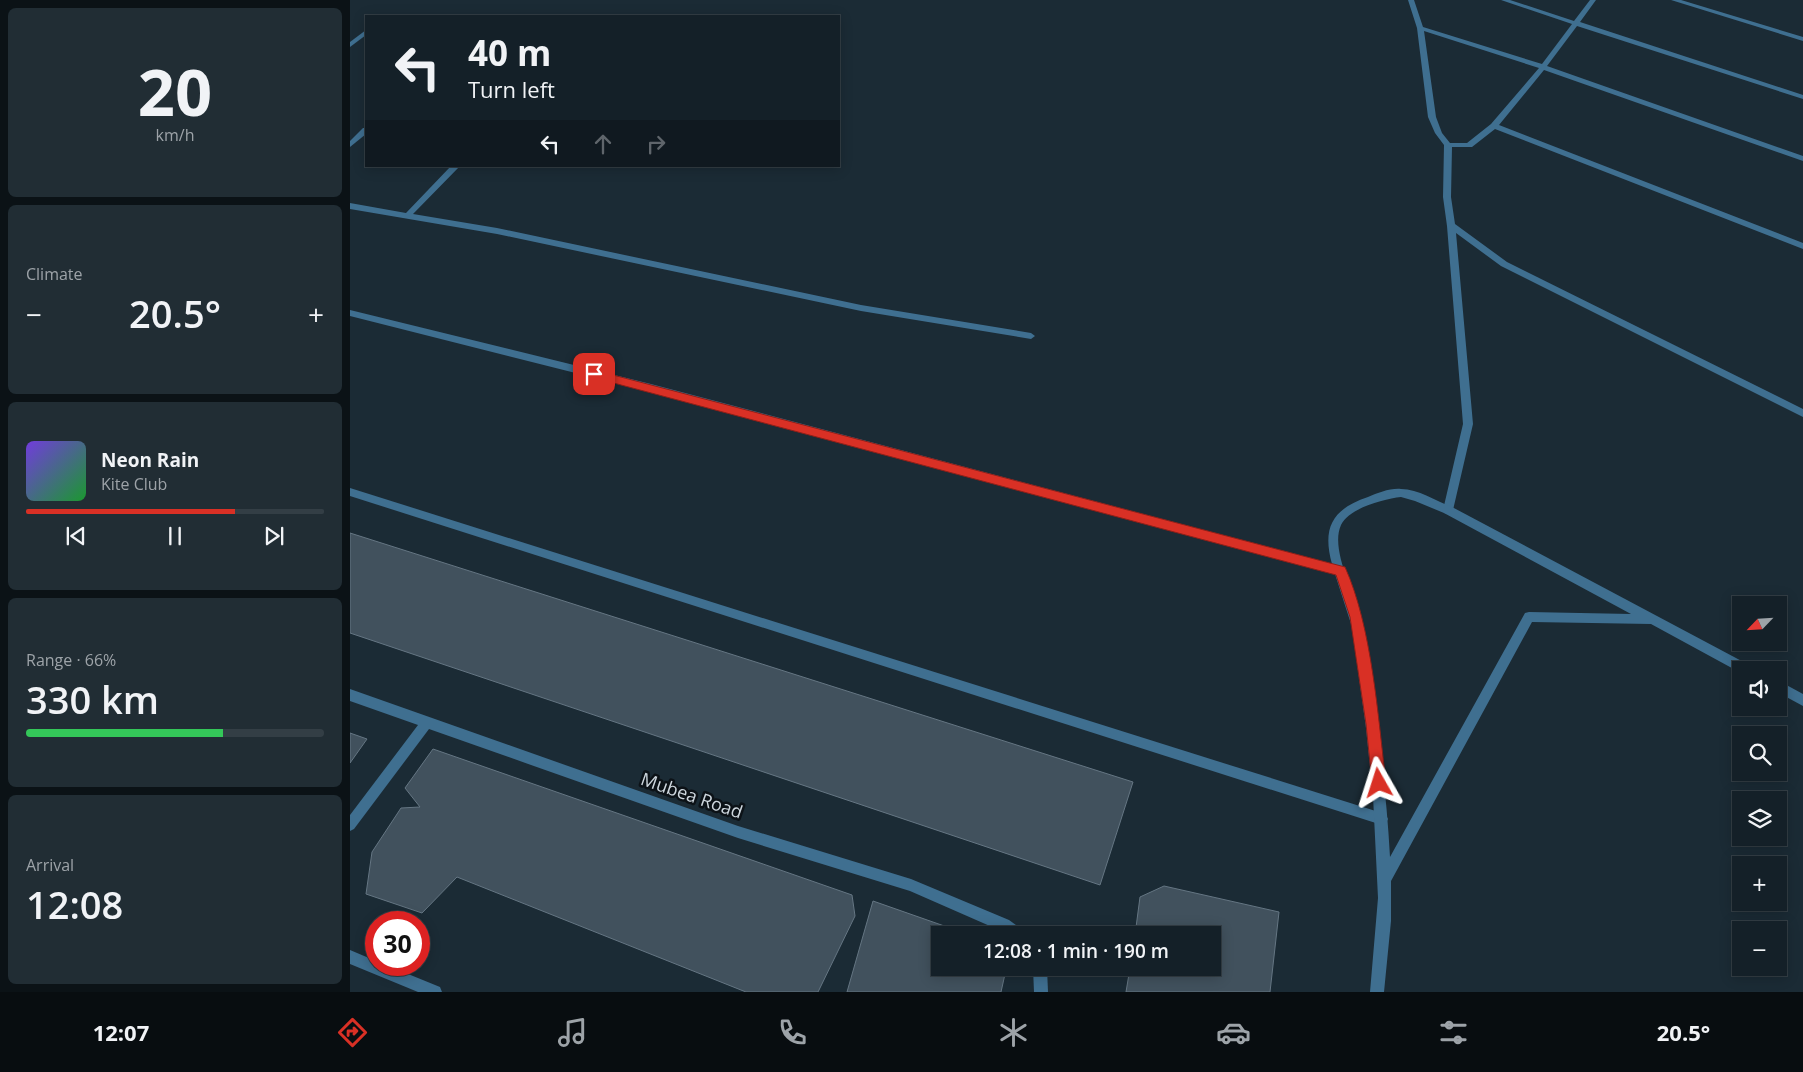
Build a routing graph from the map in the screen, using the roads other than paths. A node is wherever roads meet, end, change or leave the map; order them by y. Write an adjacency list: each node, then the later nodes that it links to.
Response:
1 (1411, 0): 6 (street)
2 (1504, 0): 5 (street)
3 (1593, 0): 5 (street)
4 (1674, 0): 8 (street)
5 (1576, 22): 10 (street); 11 (street)
6 (1420, 28): 10 (street); 15 (street)
7 (365, 33): 9 (street)
8 (1803, 39)
9 (350, 45)
10 (1543, 67): 12 (street); 16 (street)
11 (1803, 97)
12 (1494, 126): 15 (street); 21 (street)
13 (365, 131): 14 (street)
14 (350, 144)
15 (1448, 145): 20 (street)
16 (1803, 159)
17 (455, 167): 19 (street)
18 (350, 206): 19 (street)
19 (408, 215): 23 (street)
20 (1450, 221): 24 (street); 26 (street)
21 (1803, 246)
22 (350, 313): 27 (street)
23 (1031, 336)
24 (1803, 413)
25 (350, 492): 34 (street)
26 (1448, 510): 27 (street); 28 (street)
27 (1340, 571): 34 (street)
28 (1652, 619): 29 (street); 36 (street)
29 (1732, 662)
30 (1787, 691): 32 (street)
31 (350, 695): 33 (street, Mubea Road)
32 (1803, 700)
33 (427, 722): 35 (street); 37 (street, Mubea Road)
34 (1382, 819): 36 (street)
35 (350, 825)
36 (1384, 880): 42 (street)
37 (1005, 926)
38 (350, 957): 40 (street)
39 (1040, 976): 41 (street)
40 (435, 992)
41 (1041, 992)
42 (1377, 992)

